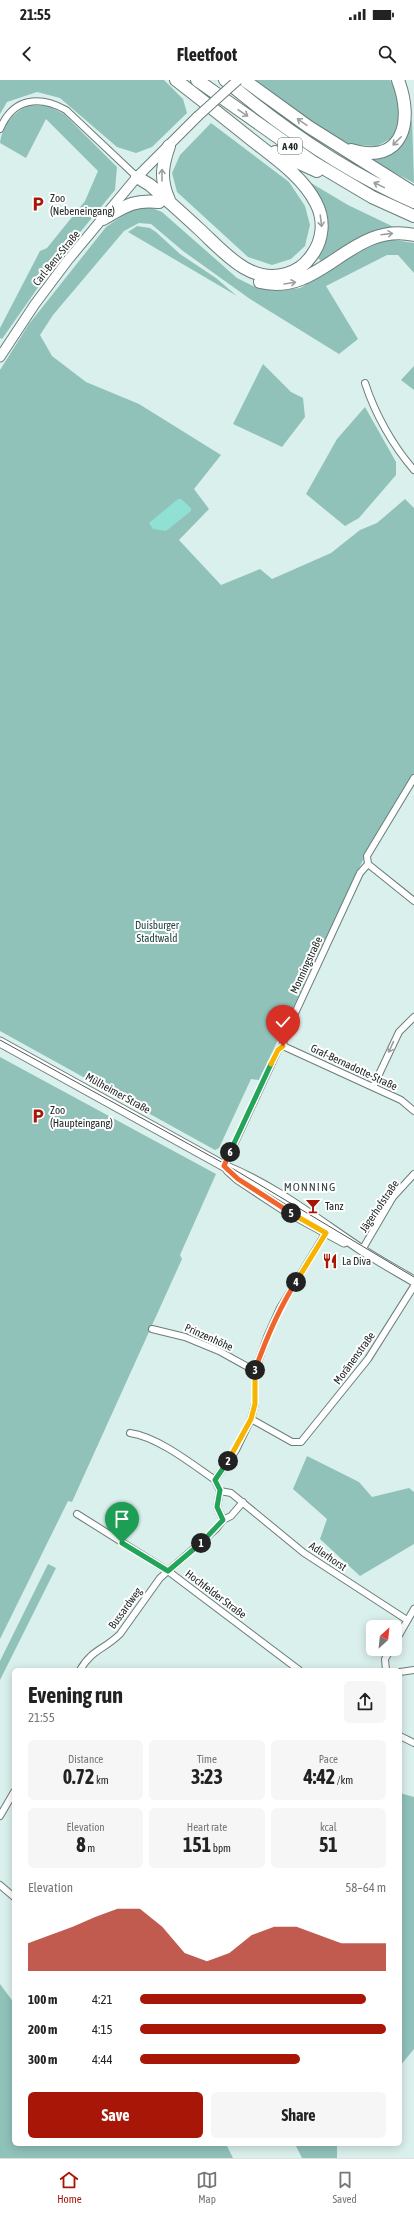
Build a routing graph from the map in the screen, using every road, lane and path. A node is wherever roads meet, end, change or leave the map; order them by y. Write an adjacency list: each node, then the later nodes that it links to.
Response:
1 (176, 80): 10 (highway)
2 (197, 80): 15 (highway, A 40, one-way to 15)
3 (225, 80): 17 (highway, A 40, one-way to 3)
4 (238, 80): 12 (main road, Carl-Benz-Straße, bridge)
5 (244, 80): 11 (highway, one-way to 5)
6 (398, 80): 11 (highway, one-way to 11)
7 (405, 80): 8 (highway)
8 (414, 102)
9 (0, 128): 13 (street)
10 (244, 133): 15 (highway); 18 (highway, one-way to 18)
11 (335, 144): 14 (highway)
12 (169, 146): 13 (main road, Carl-Benz-Straße); 18 (highway, one-way to 12)
13 (137, 177): 16 (highway); 18 (highway); 20 (main road, Carl-Benz-Straße)
14 (414, 193)
15 (372, 197): 19 (highway, A 40)
16 (159, 202): 20 (highway); 21 (highway, one-way to 21)
17 (414, 202)
18 (172, 204)
19 (414, 216)
20 (103, 219): 22 (main road, Carl-Benz-Straße)
21 (414, 235)
22 (0, 357)
23 (365, 383): 24 (street)
24 (414, 470)
25 (414, 778): 26 (street, Monningstraße)
26 (368, 864): 27 (street); 30 (street, Monningstraße)
27 (414, 901)
28 (414, 1017): 31 (street, one-way to 31)
29 (0, 1042): 33 (main road, Mülheimer Straße)
30 (283, 1046): 31 (street, Graf-Bernadotte-Straße); 33 (street, Monningstraße)
31 (373, 1087): 32 (street, Graf-Bernadotte-Straße)
32 (414, 1111)
33 (224, 1166): 35 (main road, Mülheimer Straße)
34 (414, 1174): 36 (street, Jägerhofstraße)
35 (328, 1230): 36 (main road, Mülheimer Straße); 40 (street)
36 (362, 1250): 37 (main road, Mülheimer Straße)
37 (414, 1281)
38 (414, 1286): 41 (street, Moränenstraße)
39 (152, 1329): 40 (street, Prinzenhöhe)
40 (255, 1370): 41 (street)
41 (251, 1419): 43 (street)
42 (130, 1433): 43 (street)
43 (215, 1480): 44 (street)
44 (220, 1490): 45 (street); 47 (street)
45 (243, 1502): 47 (street); 50 (street, Adlerhorst)
46 (77, 1514): 48 (street, Hochfelder Straße)
47 (223, 1520): 48 (street)
48 (168, 1571): 53 (street, Bussardweg); 54 (street, Hochfelder Straße)
49 (414, 1609): 50 (street)
50 (407, 1620): 51 (street)
51 (402, 1629)
52 (387, 1656): 55 (street)
53 (81, 1668)
54 (296, 1668)
55 (386, 1668)
56 (414, 1670): 57 (street)
57 (402, 1672)
58 (402, 1737): 59 (street)
59 (414, 1743)
60 (12, 1795): 61 (street)
61 (0, 1816)
62 (0, 1886): 63 (street)
63 (12, 1895)

